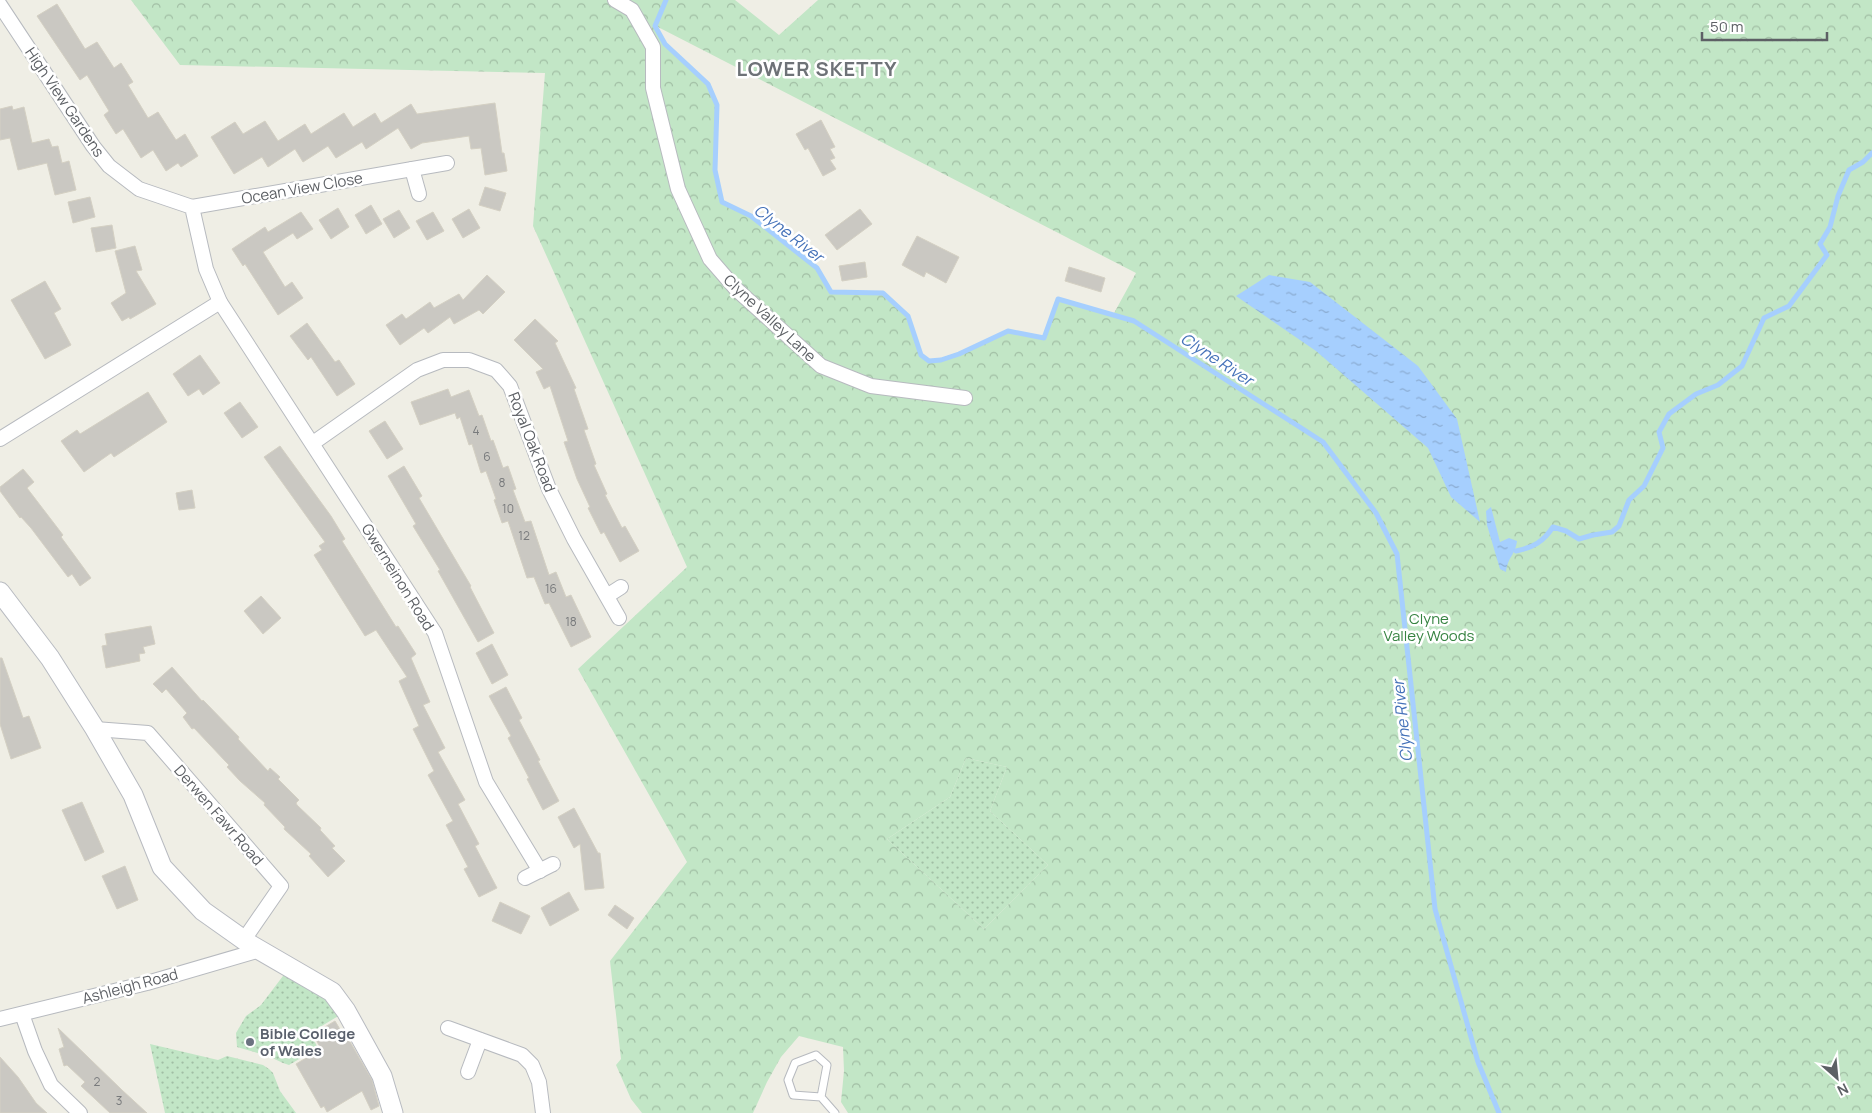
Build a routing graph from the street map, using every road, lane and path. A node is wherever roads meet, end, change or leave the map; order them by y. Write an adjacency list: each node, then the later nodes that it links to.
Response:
1 (615, 0): 8 (street, Clyne Valley Lane)
2 (4, 4): 6 (street, High View Gardens)
3 (447, 163): 4 (street, Ocean View Close)
4 (412, 169): 5 (street); 6 (street, Ocean View Close)
5 (419, 194)
6 (192, 207): 7 (street, Gwerneinon Road)
7 (220, 302): 9 (street); 10 (street, Gwerneinon Road)
8 (965, 398)
9 (0, 439)
10 (313, 443): 13 (street, Royal Oak Road); 17 (street, Gwerneinon Road)
11 (621, 587): 13 (street)
12 (0, 592): 15 (main road)
13 (607, 596): 14 (street, Royal Oak Road)
14 (619, 618)
15 (95, 729): 19 (main road); 19 (street, Derwen Fawr Road)
16 (552, 864): 17 (street)
17 (540, 871): 18 (street)
18 (525, 878)
19 (243, 941): 20 (main road)
20 (260, 950): 21 (street, Ashleigh Road); 28 (main road)
21 (22, 1014): 22 (street, Ashleigh Road); 27 (street)
22 (0, 1019)
23 (448, 1028): 24 (street)
24 (480, 1040): 25 (street); 29 (street)
25 (468, 1072)
26 (821, 1097): 26 (lane); 30 (lane)
27 (80, 1113)
28 (393, 1113)
29 (543, 1113)
30 (835, 1113)

